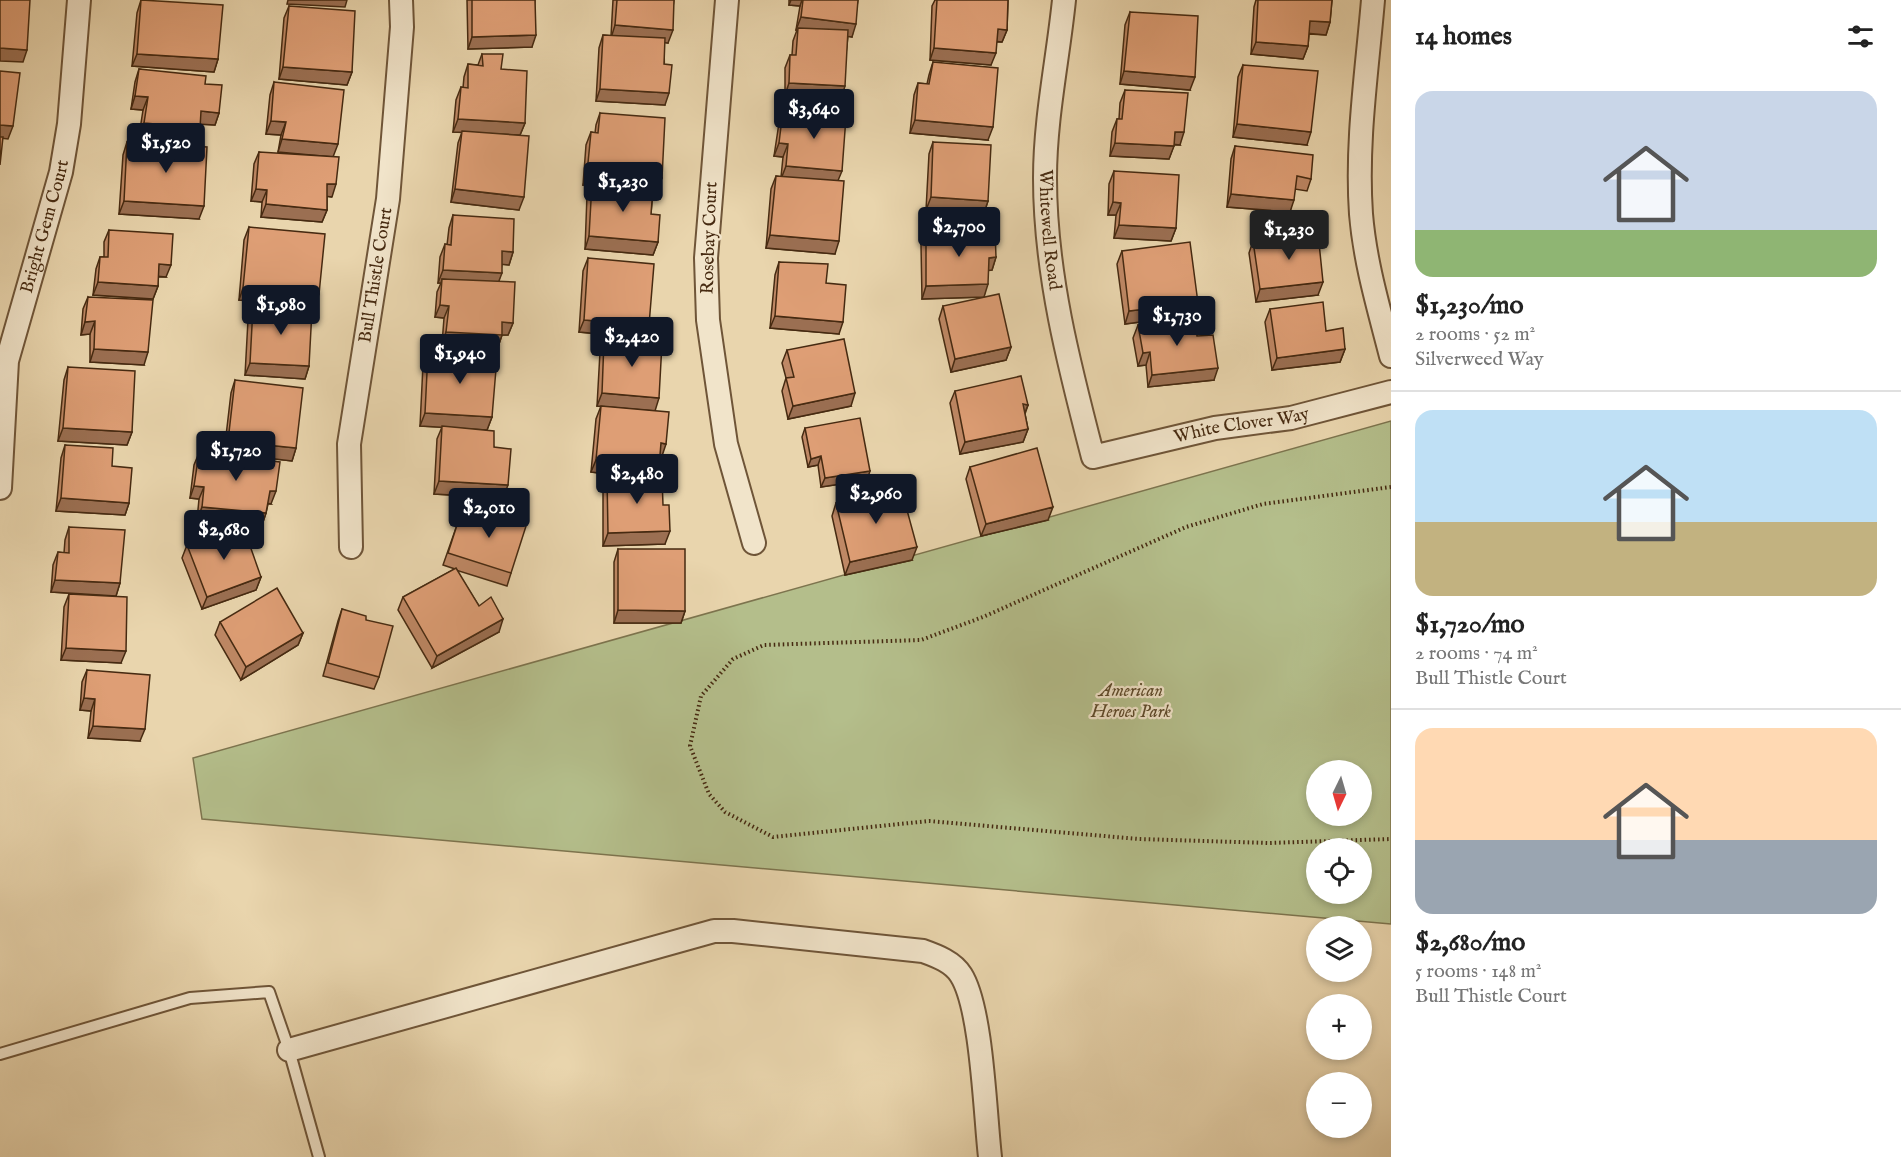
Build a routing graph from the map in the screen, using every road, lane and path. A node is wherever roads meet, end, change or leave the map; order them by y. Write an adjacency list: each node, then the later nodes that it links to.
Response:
1 (79, 0): 10 (street, Bright Gem Court)
2 (401, 0): 12 (street, Bull Thistle Court)
3 (727, 0): 11 (street, Rosebay Court)
4 (1064, 0): 8 (street, Whitewell Road)
5 (1373, 0): 6 (street)
6 (1391, 356)
7 (1391, 392): 8 (street, White Clover Way)
8 (1093, 457)
9 (1391, 487): 13 (path)
10 (0, 488)
11 (754, 543)
12 (351, 547)
13 (1391, 839)
14 (289, 1050): 15 (lane); 16 (lane); 17 (street)
15 (0, 1054)
16 (319, 1157)
17 (990, 1157)

